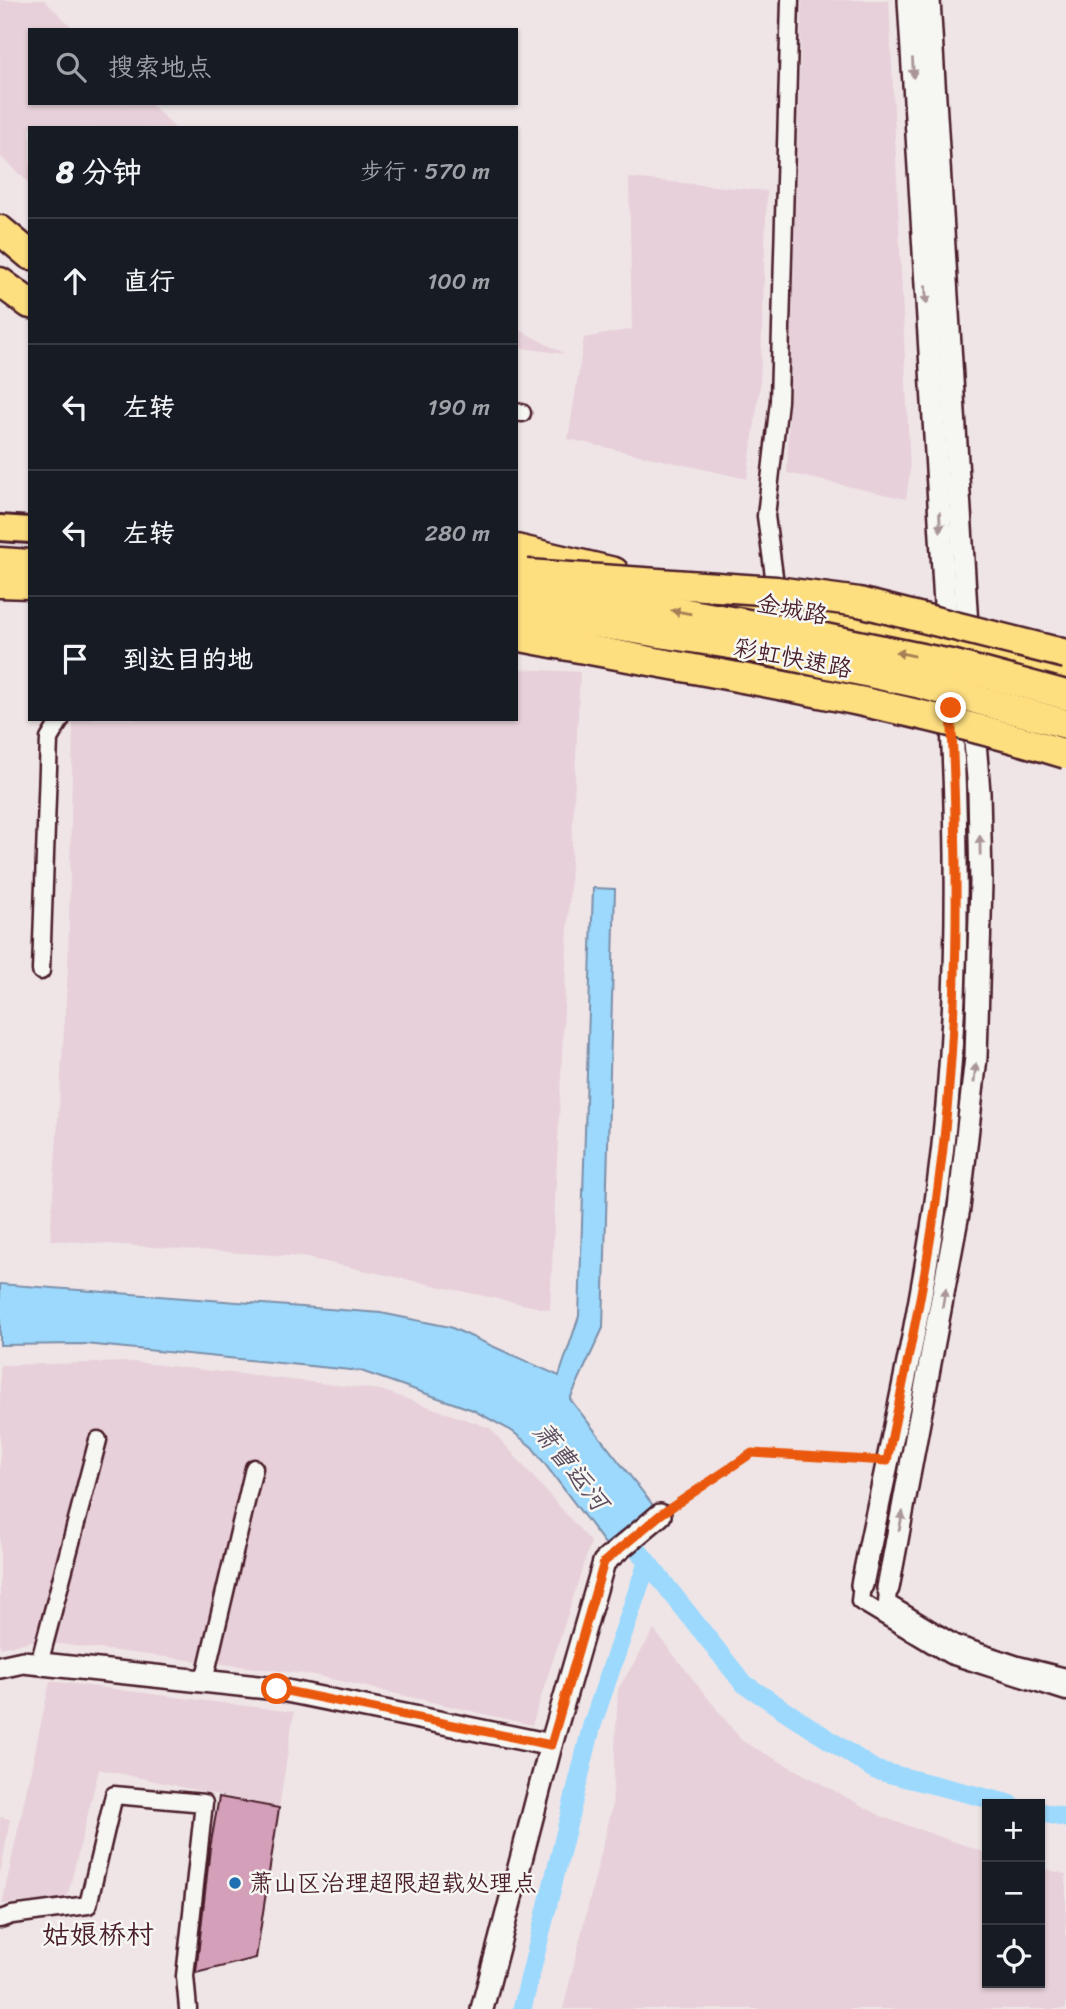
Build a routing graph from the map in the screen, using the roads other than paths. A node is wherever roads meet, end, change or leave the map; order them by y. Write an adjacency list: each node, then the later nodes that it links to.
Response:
1 (790, 0): 18 (street)
2 (909, 0): 24 (street, one-way to 24)
3 (929, 0): 24 (street)
4 (0, 230): 5 (highway)
5 (28, 254)
6 (0, 282): 7 (highway)
7 (28, 303)
8 (0, 528): 9 (main road)
9 (28, 530)
10 (518, 549): 24 (highway, 金城路)
11 (0, 562): 12 (highway)
12 (28, 564)
13 (518, 575): 18 (highway, bridge)
14 (518, 576): 25 (highway)
15 (0, 583): 16 (highway)
16 (28, 584)
17 (518, 591): 28 (highway, 彩虹快速路, one-way to 17, bridge)
18 (776, 591): 26 (highway, bridge)
19 (0, 595): 20 (main road)
20 (28, 597)
21 (518, 615): 31 (highway, 彩虹快速路, bridge)
22 (518, 636): 25 (main road)
23 (518, 636): 33 (highway, bridge)
24 (957, 641): 27 (highway, 金城路); 29 (street)
25 (715, 654): 29 (highway)
26 (1066, 654)
27 (1066, 676)
28 (1066, 695)
29 (962, 710): 32 (highway); 38 (street); 39 (street, one-way to 29)
30 (60, 721): 34 (street)
31 (1066, 724)
32 (1066, 740)
33 (1066, 754)
34 (41, 971)
35 (98, 1440): 40 (street)
36 (254, 1468): 43 (street)
37 (660, 1515): 45 (street)
38 (862, 1585): 44 (street)
39 (888, 1588): 42 (street)
40 (40, 1664): 41 (street); 43 (street)
41 (0, 1667)
42 (1066, 1677)
43 (204, 1681): 45 (street)
44 (1066, 1692)
45 (551, 1745): 48 (street)
46 (0, 1919): 47 (street)
47 (188, 2009)
48 (482, 2009)

